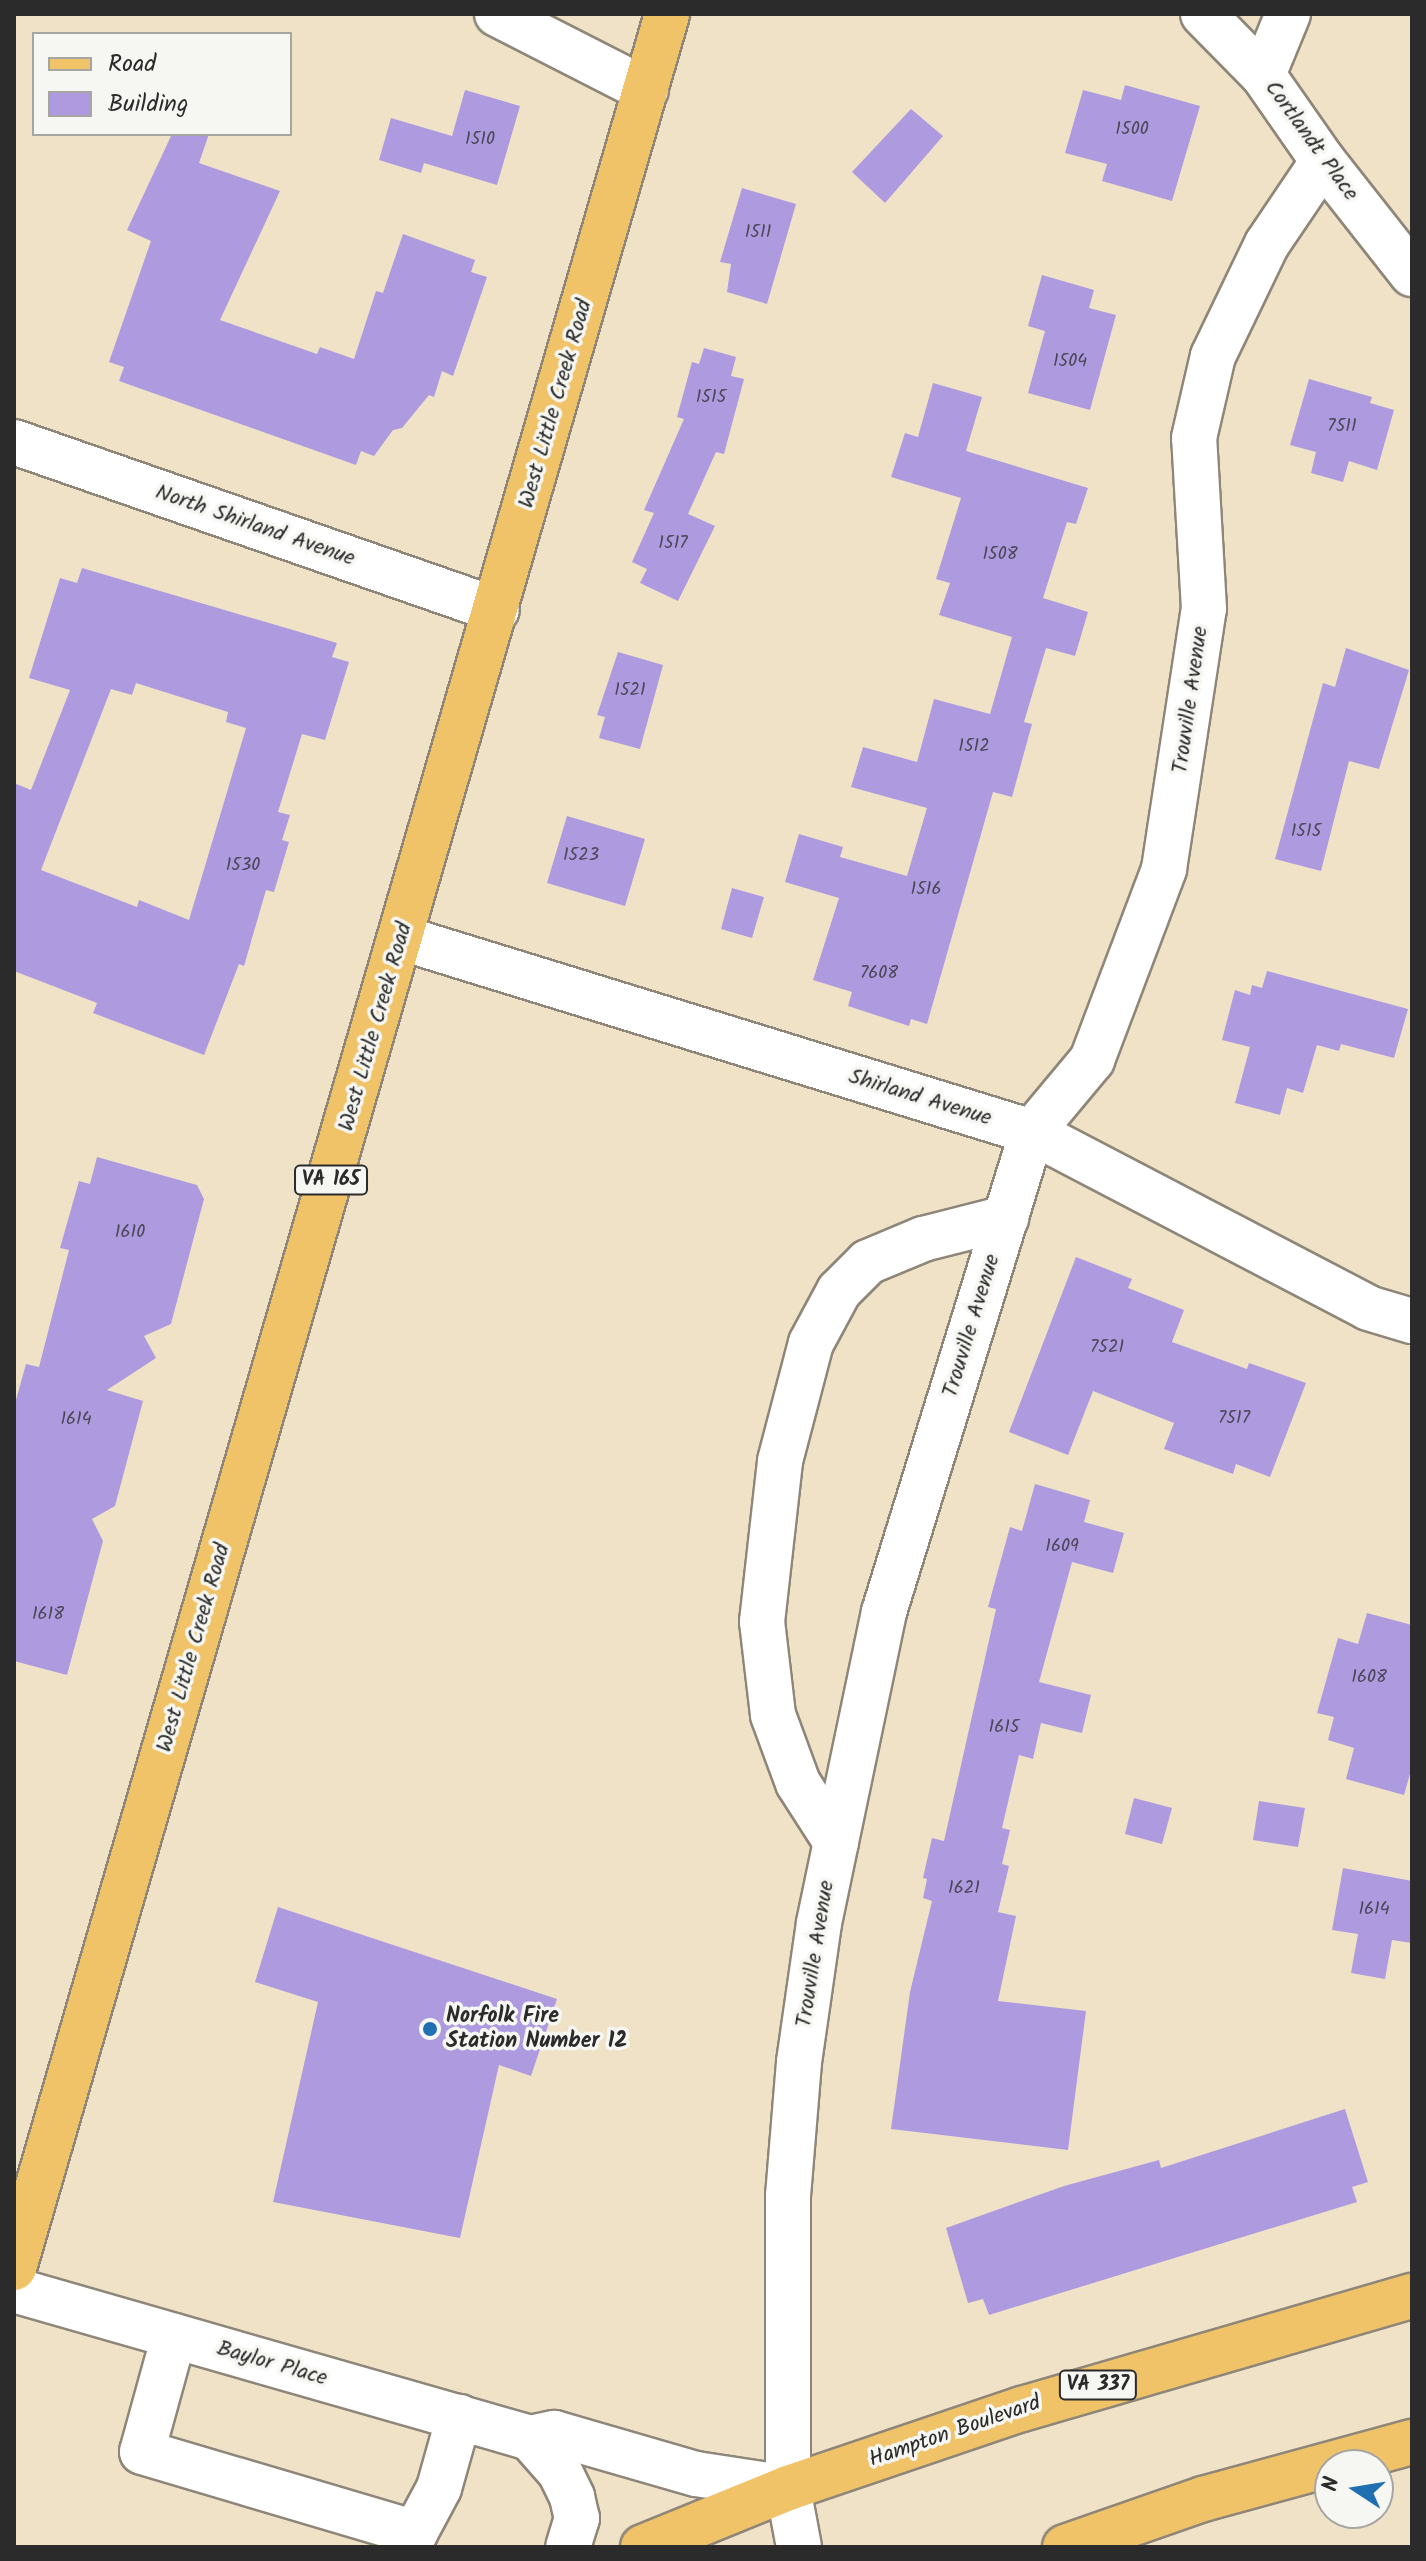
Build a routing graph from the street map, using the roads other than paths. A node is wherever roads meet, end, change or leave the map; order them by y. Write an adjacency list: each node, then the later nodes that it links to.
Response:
1 (497, 14): 6 (street)
2 (667, 14): 6 (main road, West Little Creek Road / VA 165)
3 (1203, 14): 5 (street, Cortlandt Place)
4 (1288, 14): 5 (street)
5 (1263, 75): 7 (street, Cortlandt Place)
6 (646, 90): 10 (main road, West Little Creek Road / VA 165)
7 (1323, 161): 8 (street, Cortlandt Place); 12 (street, Trouville Avenue)
8 (1412, 274)
9 (14, 442): 10 (street, North Shirland Avenue)
10 (497, 610): 11 (main road, West Little Creek Road / VA 165)
11 (402, 938): 12 (street, Shirland Avenue); 16 (main road, West Little Creek Road / VA 165)
12 (1032, 1132): 13 (street, Trouville Avenue); 14 (street, Shirland Avenue)
13 (1006, 1218): 15 (street, Trouville Avenue); 15 (street)
14 (1412, 1321)
15 (836, 1842): 23 (street, Trouville Avenue)
16 (14, 2268)
17 (14, 2290): 19 (street, Baylor Place)
18 (1412, 2296): 23 (main road, Hampton Boulevard / VA 337)
19 (174, 2336): 20 (street, Baylor Place); 20 (street)
20 (459, 2417): 21 (street, Baylor Place)
21 (530, 2438): 23 (street, Baylor Place); 24 (street)
22 (1412, 2442): 27 (main road)
23 (788, 2488): 25 (main road, Hampton Boulevard / VA 337); 26 (street, Trouville Avenue)
24 (568, 2547)
25 (643, 2547)
26 (799, 2547)
27 (1065, 2547)

